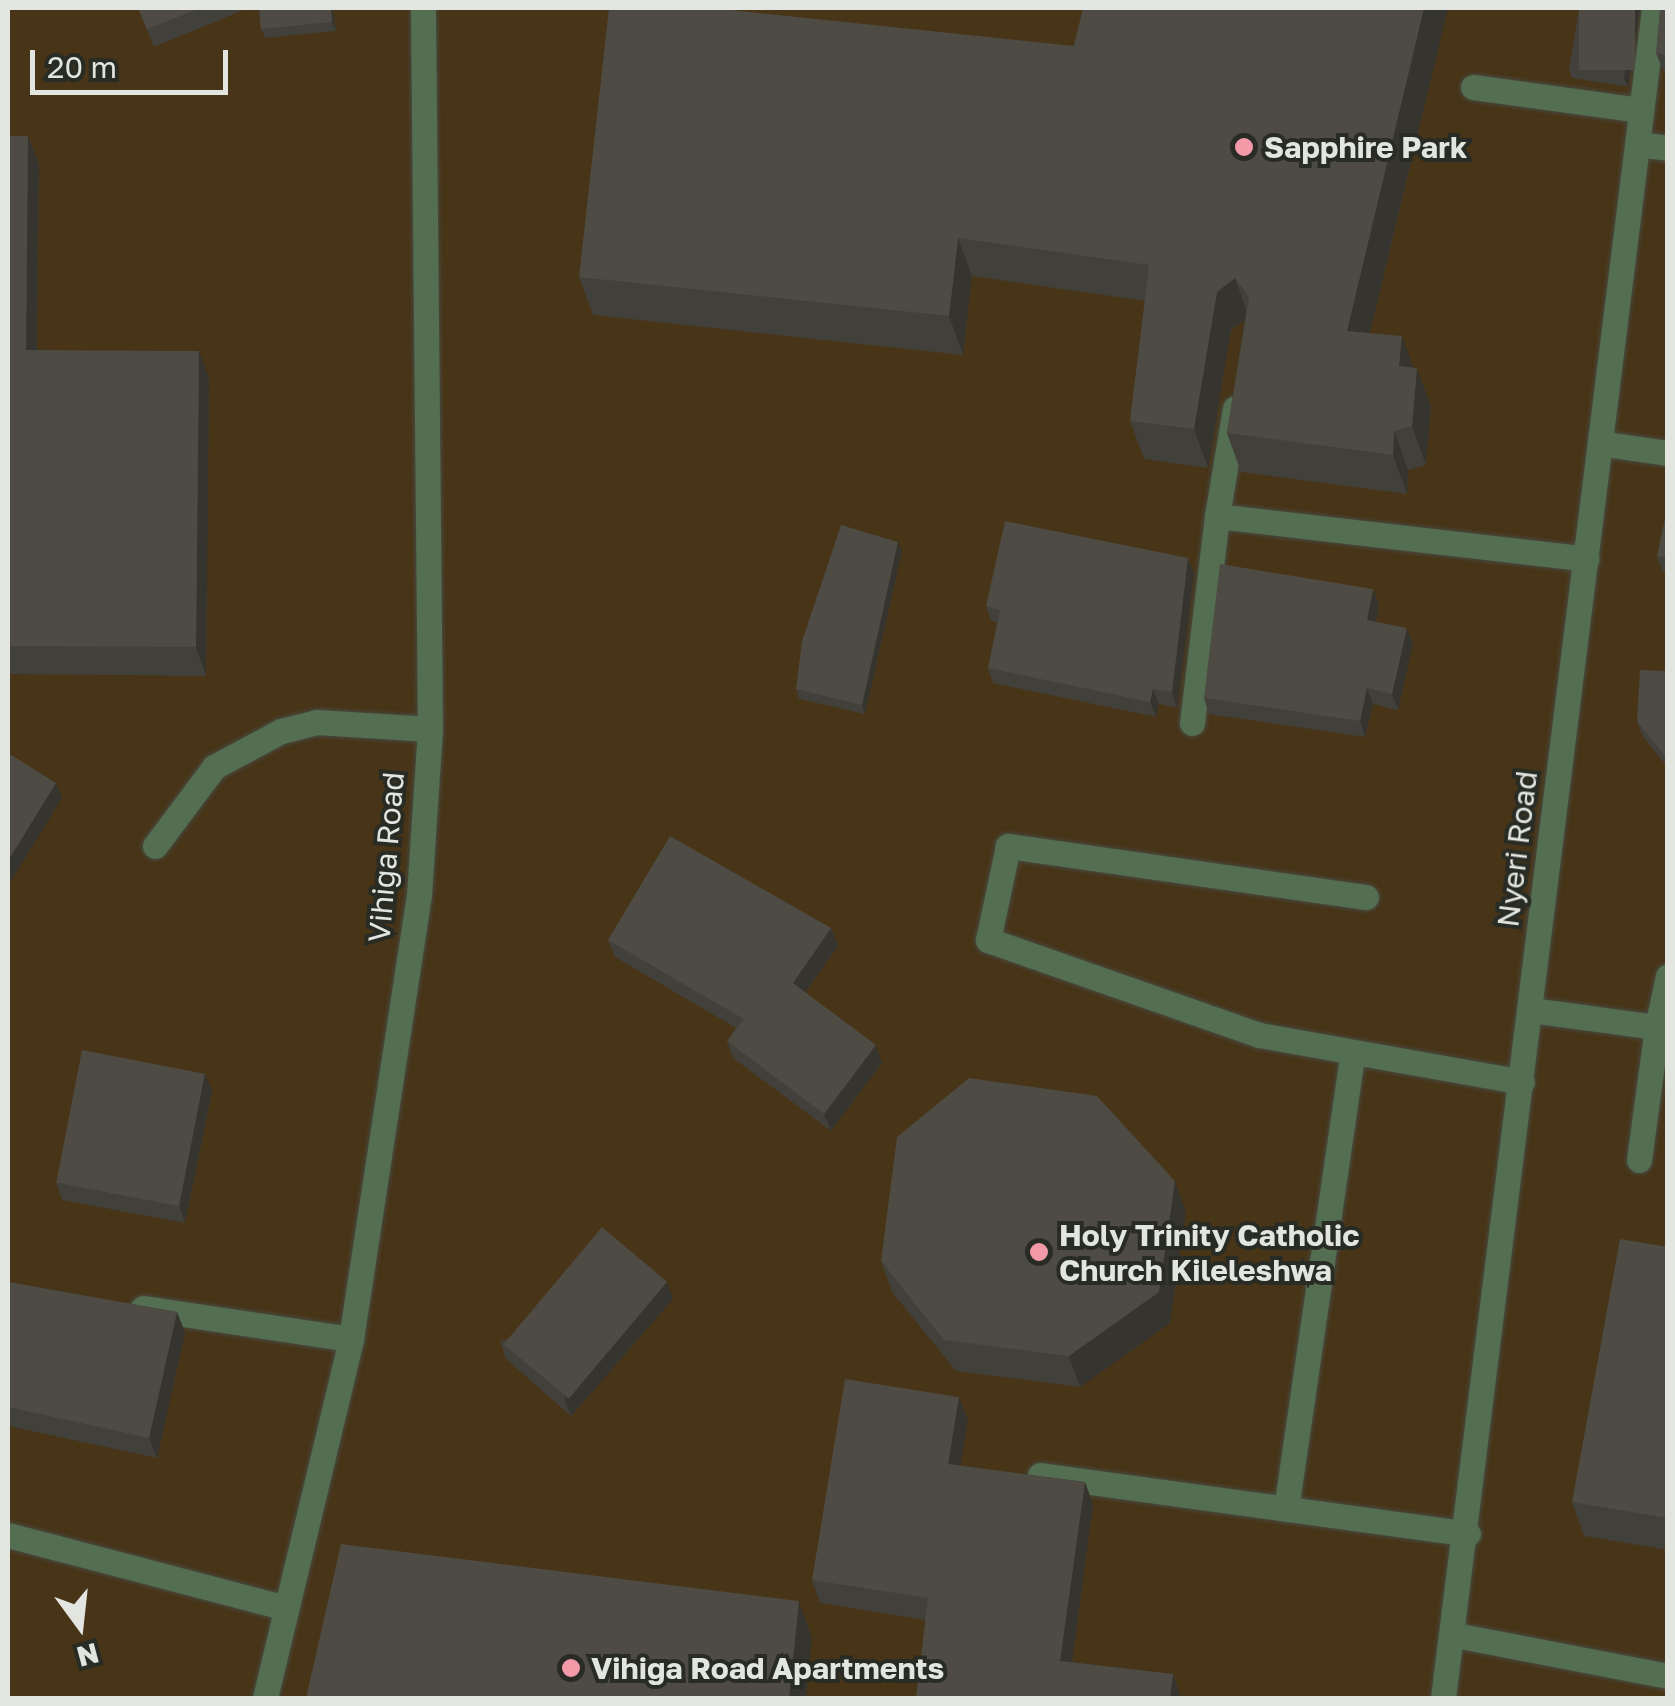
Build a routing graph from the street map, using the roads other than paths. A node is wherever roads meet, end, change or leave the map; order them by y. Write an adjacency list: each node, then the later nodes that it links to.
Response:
1 (423, 8): 13 (street, Vihiga Road)
2 (1654, 8): 4 (street, Nyeri Road)
3 (1473, 88): 4 (street)
4 (1642, 110): 5 (street, Nyeri Road)
5 (1636, 144): 6 (street); 8 (street, Nyeri Road)
6 (1668, 148)
7 (1241, 370): 10 (street)
8 (1605, 444): 9 (street); 11 (street, Nyeri Road)
9 (1668, 453)
10 (1217, 516): 11 (street); 12 (street)
11 (1587, 559): 17 (street, Nyeri Road)
12 (1192, 723)
13 (430, 729): 14 (street); 23 (street, Vihiga Road)
14 (155, 846)
15 (1366, 897): 19 (street)
16 (1668, 976): 18 (street)
17 (1532, 1010): 18 (street); 20 (street, Nyeri Road)
18 (1657, 1027): 21 (street)
19 (1352, 1054): 20 (street); 25 (street)
20 (1522, 1082): 26 (street, Nyeri Road)
21 (1639, 1160)
22 (122, 1305): 23 (street)
23 (351, 1339): 28 (street, Vihiga Road)
24 (1040, 1475): 25 (street)
25 (1286, 1509): 26 (street)
26 (1468, 1534): 29 (street, Nyeri Road)
27 (8, 1535): 28 (street)
28 (286, 1608): 31 (street, Vihiga Road)
29 (1455, 1635): 30 (street); 32 (street, Nyeri Road)
30 (1668, 1676)
31 (265, 1698)
32 (1444, 1698)

